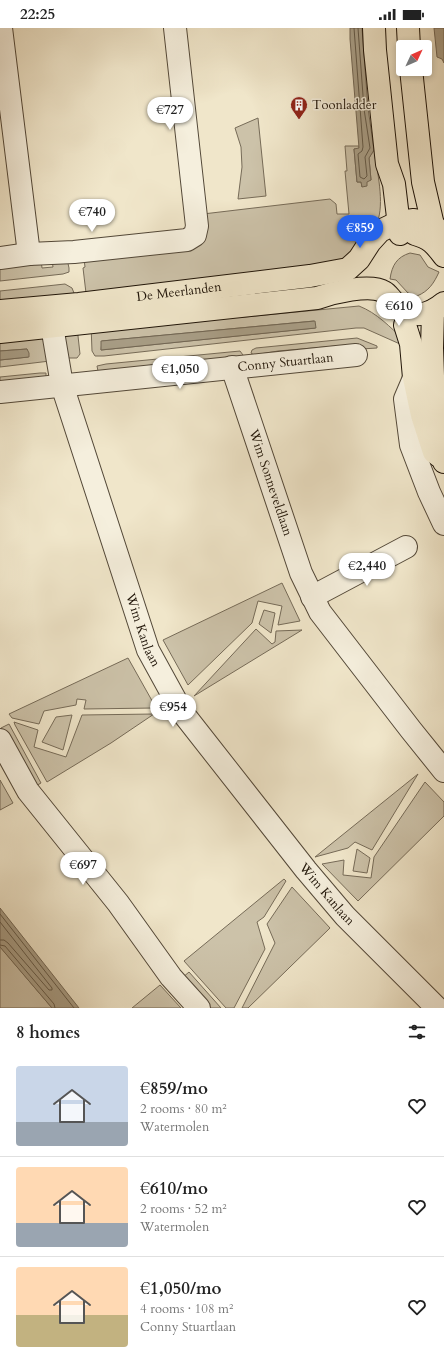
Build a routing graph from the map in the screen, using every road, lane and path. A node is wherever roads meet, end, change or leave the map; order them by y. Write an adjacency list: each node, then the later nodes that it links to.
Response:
1 (1, 28): 9 (street)
2 (175, 28): 9 (street)
3 (374, 28): 7 (main road)
4 (408, 28): 5 (main road)
5 (409, 40)
6 (412, 76): 8 (main road)
7 (395, 228): 8 (main road); 10 (main road); 12 (main road); 15 (main road, De Meerlanden)
8 (438, 230)
9 (29, 254): 11 (street)
10 (444, 256)
11 (0, 258)
12 (373, 294): 14 (main road); 15 (main road, De Meerlanden); 16 (main road)
13 (0, 311): 15 (main road, De Meerlanden)
14 (438, 314): 16 (main road); 23 (main road)
15 (51, 316): 17 (main road, De Meerlanden); 21 (street, Wim Kanlaan)
16 (405, 325): 20 (main road)
17 (0, 332)
18 (356, 355): 19 (street, Conny Stuartlaan)
19 (232, 367): 21 (street, Conny Stuartlaan); 26 (street, Wim Sonneveldlaan)
20 (414, 378): 23 (main road); 24 (street)
21 (62, 385): 22 (street, Conny Stuartlaan); 30 (street, Wim Kanlaan)
22 (0, 392)
23 (444, 453)
24 (444, 524)
25 (406, 547): 26 (street)
26 (312, 597): 28 (street, Wim Sonneveldlaan)
27 (0, 740): 29 (street)
28 (444, 771)
29 (199, 1008)
30 (437, 1008)

